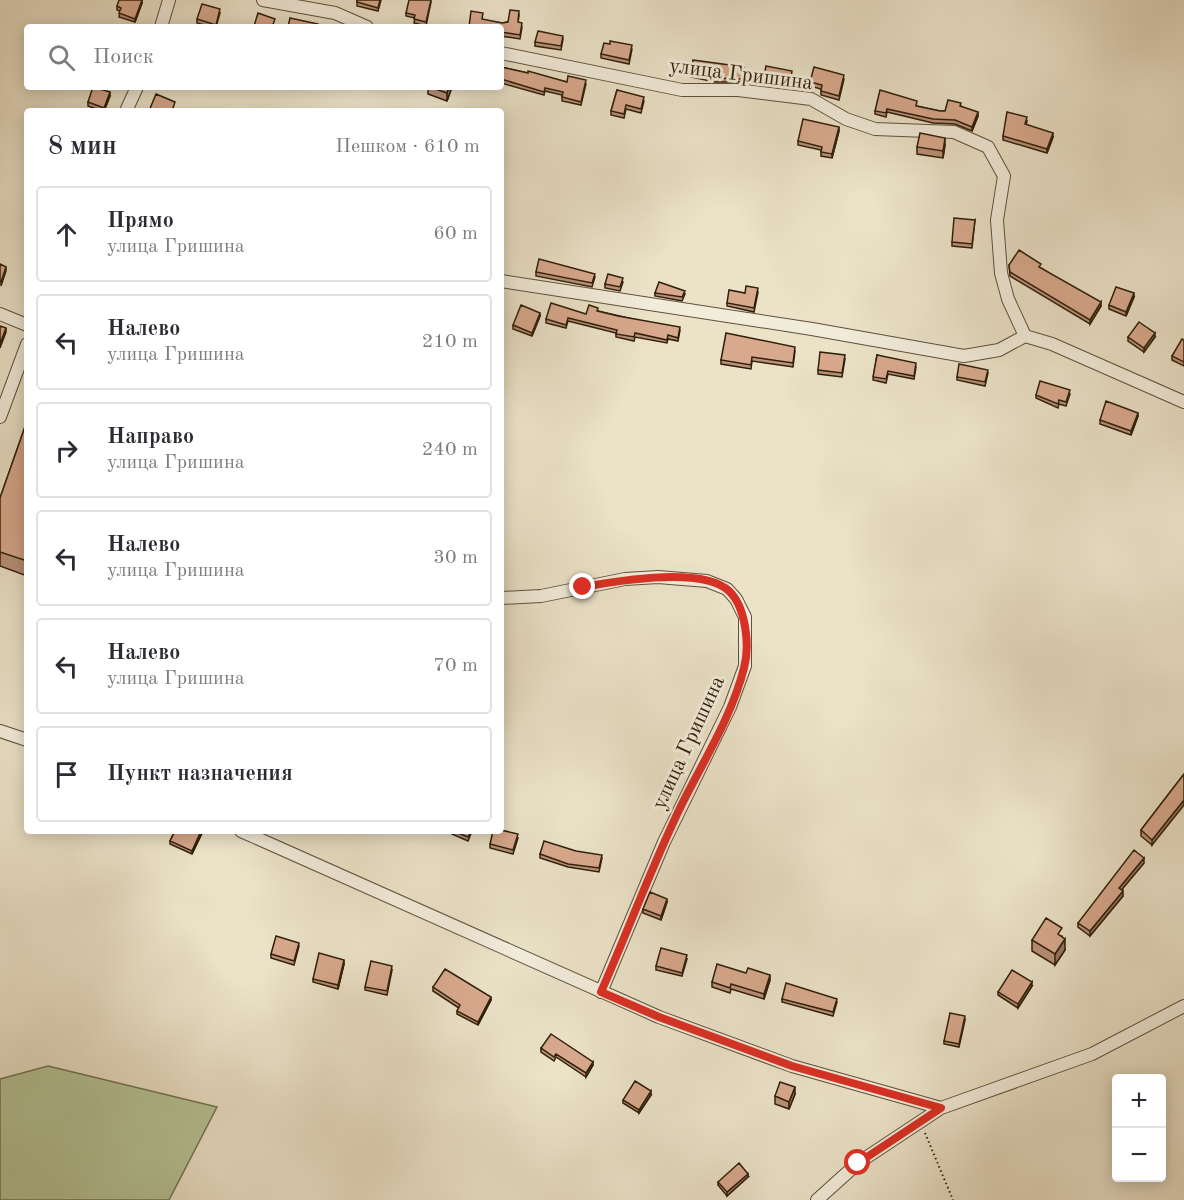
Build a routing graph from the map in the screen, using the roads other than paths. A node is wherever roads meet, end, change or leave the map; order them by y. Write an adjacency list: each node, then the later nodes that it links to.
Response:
1 (169, 0): 3 (street)
2 (263, 0): 4 (street)
3 (162, 24)
4 (360, 24)
5 (504, 54): 11 (street, улица Гришина)
6 (136, 90): 7 (street)
7 (127, 108)
8 (504, 281): 11 (street)
9 (0, 314): 10 (street)
10 (24, 324)
11 (1025, 336): 13 (street)
12 (24, 352): 14 (street)
13 (1184, 402)
14 (0, 417)
15 (504, 598): 19 (street, улица Гришина)
16 (0, 731): 17 (street)
17 (24, 739)
18 (248, 834): 19 (street)
19 (601, 992): 21 (street)
20 (1184, 1006): 21 (street)
21 (941, 1108): 22 (street)
22 (818, 1200)

